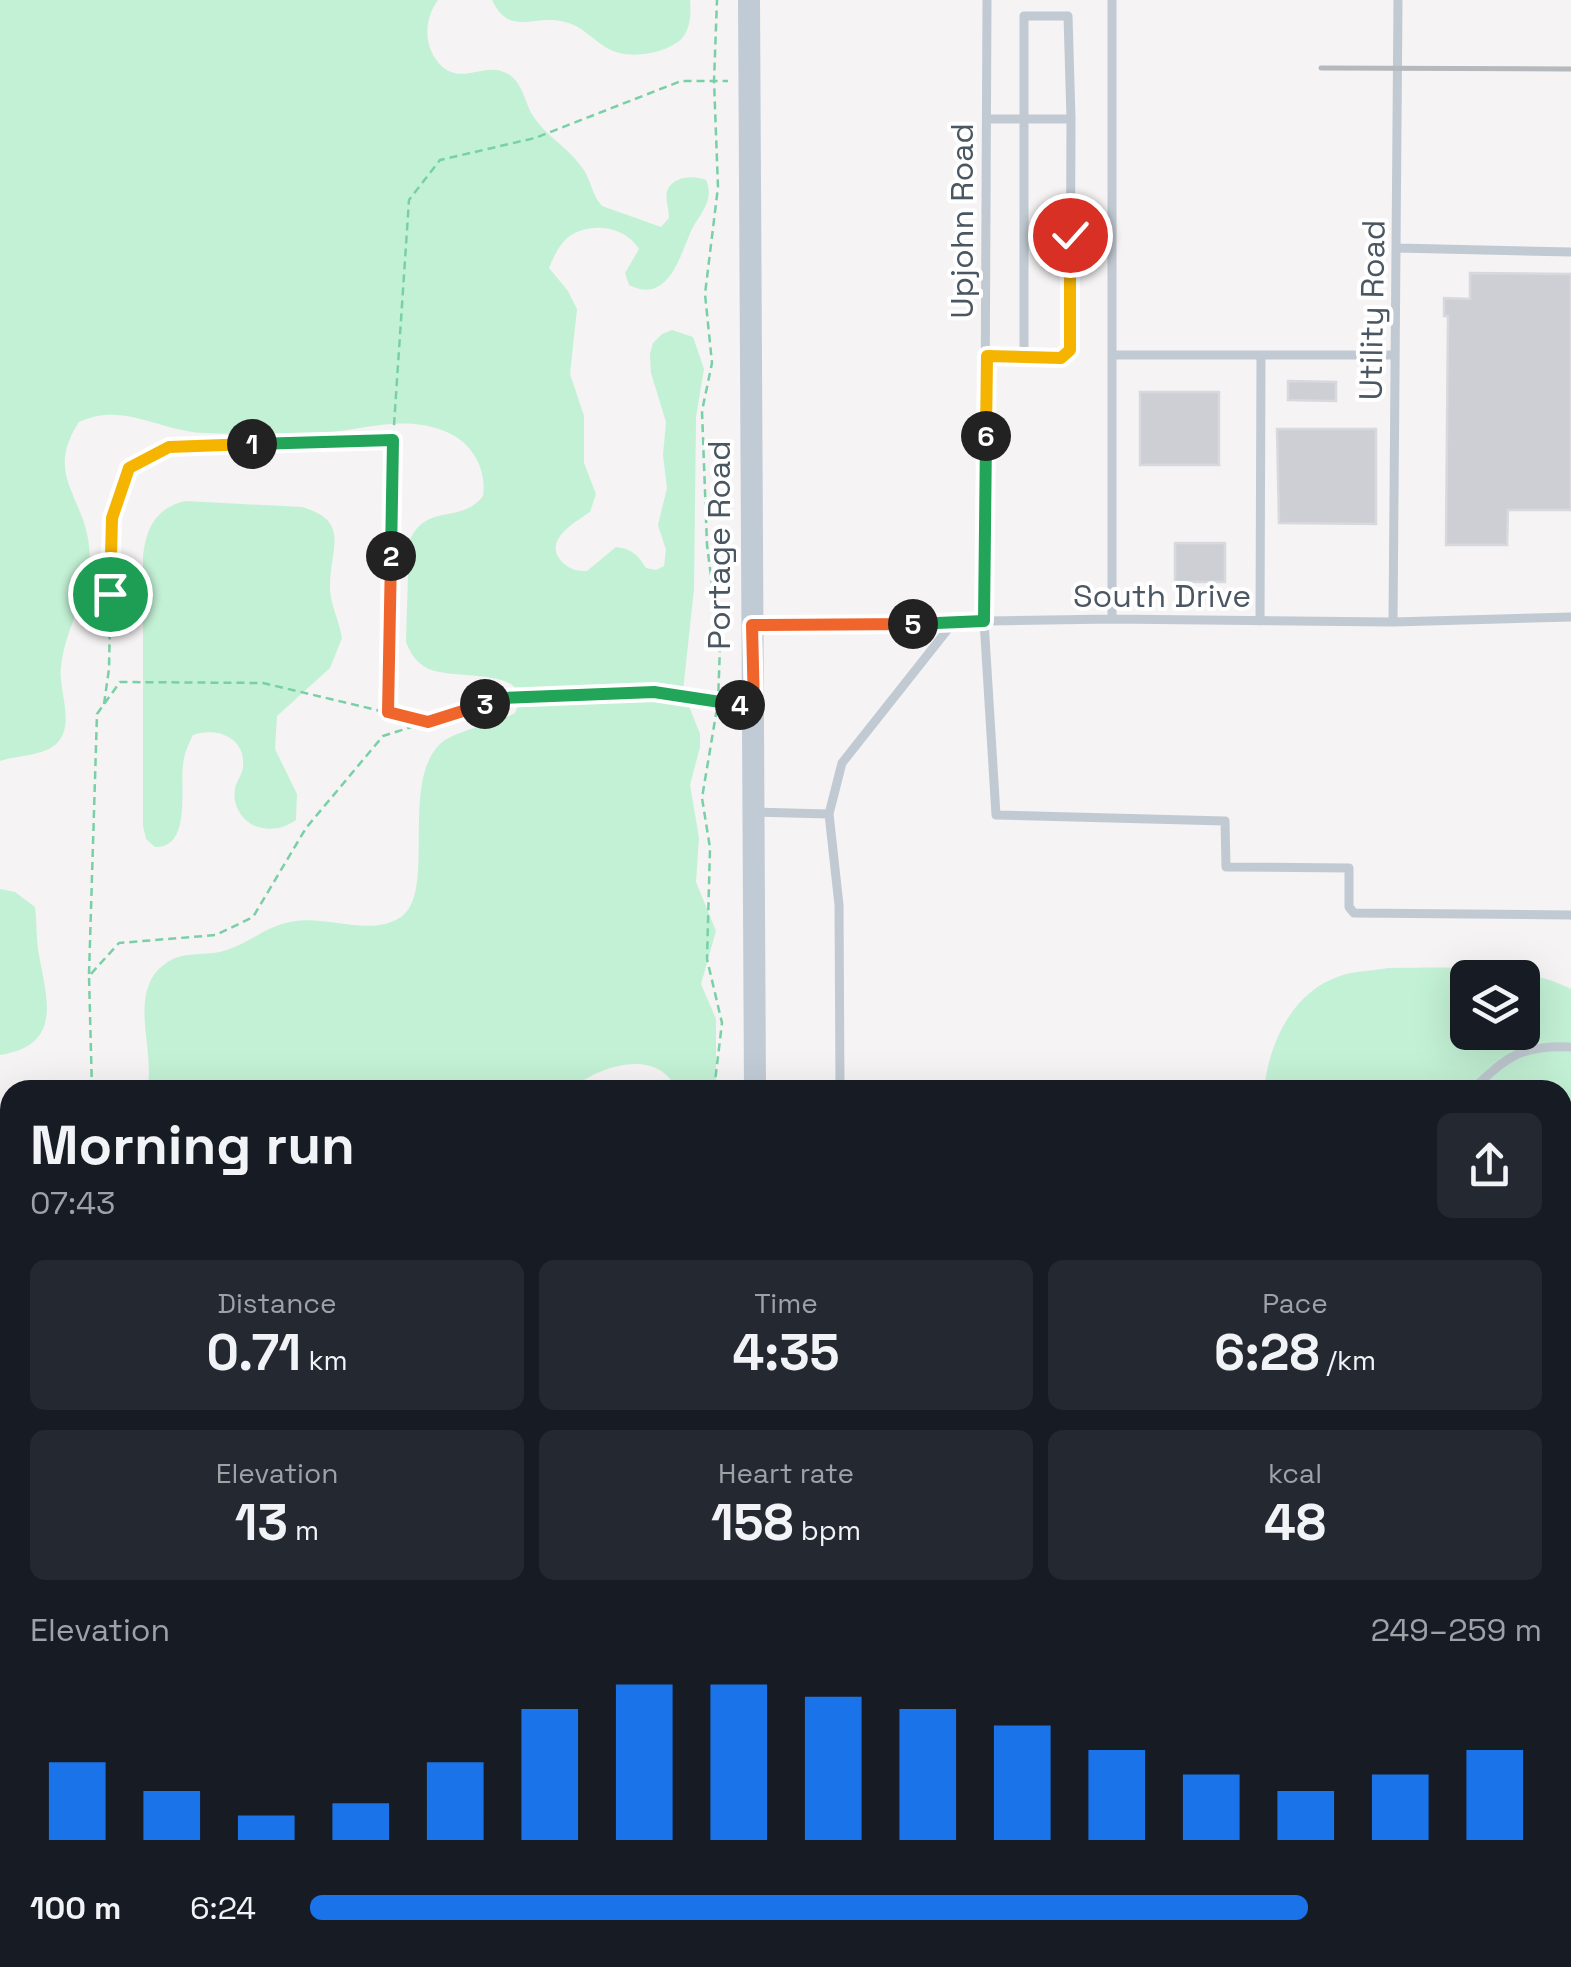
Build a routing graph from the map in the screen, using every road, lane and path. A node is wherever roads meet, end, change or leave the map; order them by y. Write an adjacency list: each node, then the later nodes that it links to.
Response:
1 (717, 0): 6 (path)
2 (748, 0): 7 (main road, Portage Road)
3 (987, 0): 8 (lane, Upjohn Road)
4 (1112, 0): 13 (lane)
5 (1398, 0): 11 (lane, Utility Road)
6 (714, 82): 7 (path); 18 (path); 26 (path)
7 (749, 82): 25 (main road, Portage Road)
8 (987, 119): 9 (lane); 16 (lane, Upjohn Road)
9 (1024, 119): 10 (lane); 10 (lane); 17 (lane)
10 (1071, 119): 17 (lane)
11 (1398, 248): 12 (lane); 15 (lane, Utility Road)
12 (1571, 252)
13 (1113, 354): 14 (lane); 20 (lane)
14 (1261, 354): 15 (lane); 22 (lane)
15 (1395, 354): 23 (lane, Utility Road)
16 (987, 356): 17 (lane); 21 (lane, Upjohn Road)
17 (1024, 358)
18 (393, 440): 27 (path); 29 (path)
19 (1571, 617): 23 (lane, South Drive)
20 (1112, 619): 21 (lane, South Drive); 22 (lane, South Drive)
21 (984, 621): 24 (lane, South Drive); 33 (lane, Upjohn Road)
22 (1260, 621): 23 (lane, South Drive)
23 (1393, 622)
24 (952, 624): 25 (lane, South Drive); 32 (lane)
25 (752, 625): 28 (main road, Portage Road)
26 (718, 702): 28 (path); 30 (path); 37 (path)
27 (104, 706): 29 (path); 34 (path)
28 (754, 708): 31 (main road, Portage Road)
29 (388, 712): 30 (path)
30 (428, 722): 34 (path)
31 (755, 812): 32 (lane); 38 (main road, Portage Road)
32 (829, 814): 39 (lane)
33 (1571, 916)
34 (89, 976): 36 (path)
35 (1571, 1047): 40 (lane)
36 (92, 1080)
37 (715, 1080)
38 (755, 1080)
39 (840, 1080)
40 (1483, 1080)

